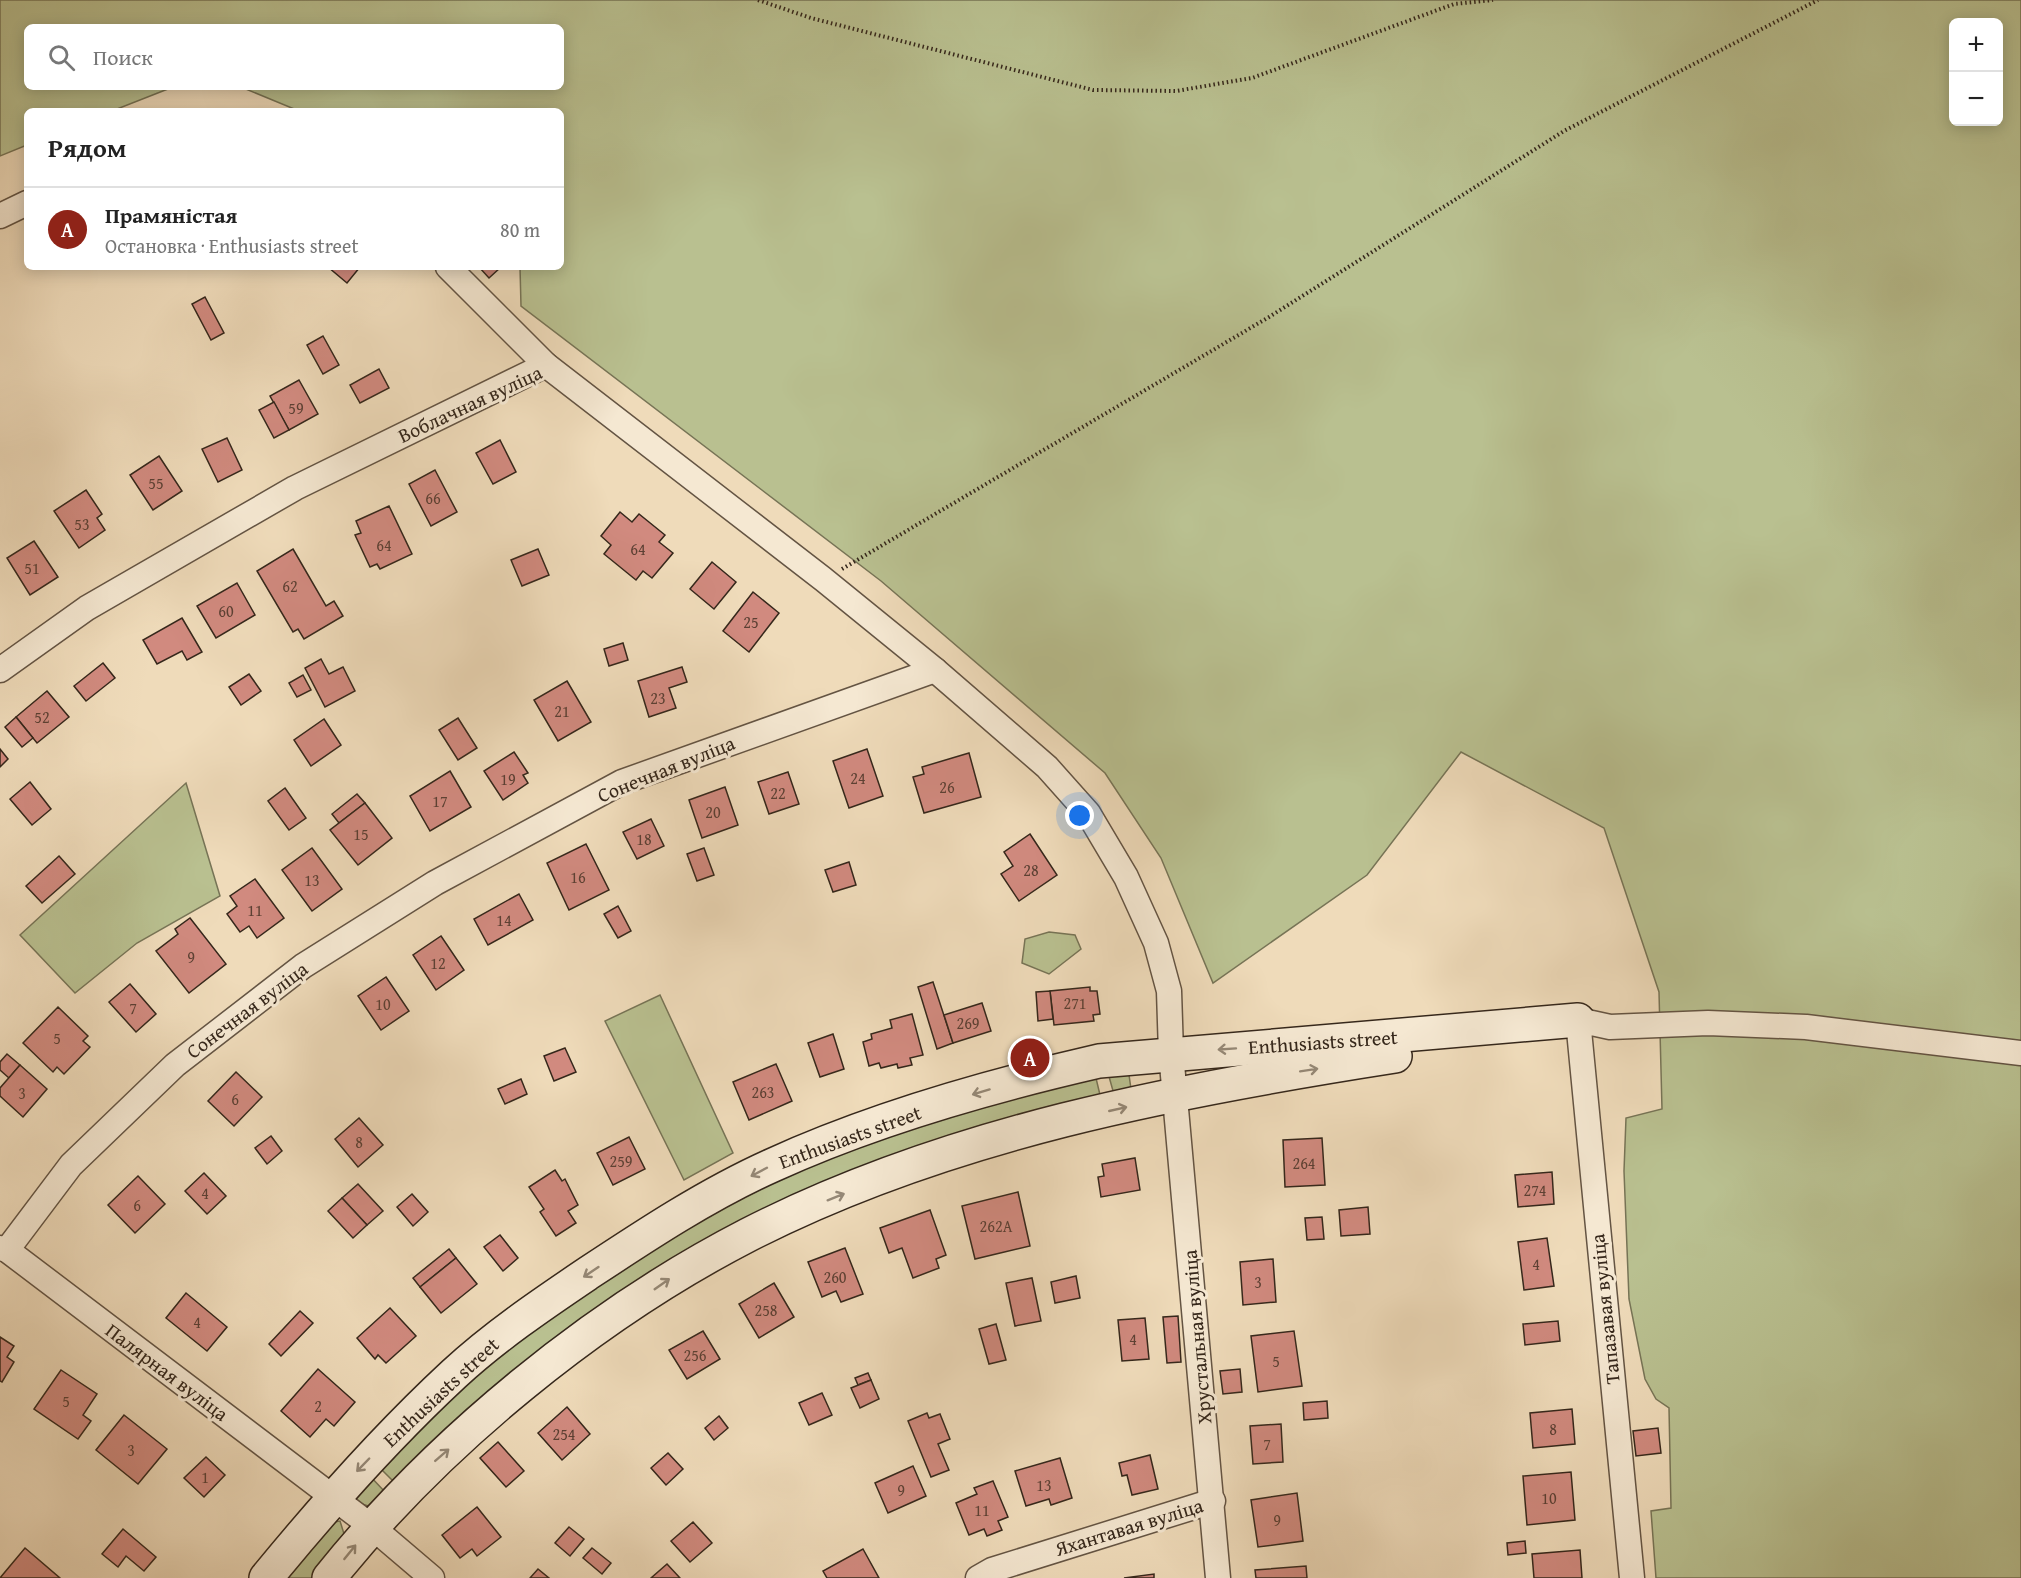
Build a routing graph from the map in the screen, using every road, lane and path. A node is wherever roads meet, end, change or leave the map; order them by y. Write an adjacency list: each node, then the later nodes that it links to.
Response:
1 (759, 0): 2 (path)
2 (1492, 0)
3 (1818, 0): 8 (path)
4 (24, 204): 5 (street)
5 (0, 216)
6 (451, 270): 7 (street)
7 (546, 365): 8 (street, Воблачная вуліца); 9 (street, Воблачная вуліца)
8 (823, 579): 10 (street, Воблачная вуліца)
9 (0, 670)
10 (935, 670): 12 (street); 15 (street, Сонечная вуліца)
11 (1578, 1030): 12 (street, Enthusiasts street, one-way to 12); 13 (street); 14 (street, Enthusiasts street, one-way to 11); 24 (street, Тапазавая вуліца)
12 (1171, 1053): 14 (street, Хрустальная вуліца); 16 (street, Enthusiasts street, one-way to 16)
13 (2021, 1053)
14 (1175, 1096): 17 (street, Хрустальная вуліца); 18 (street, Enthusiasts street, one-way to 14)
15 (4, 1249): 16 (street, Палярная вуліца)
16 (333, 1497): 18 (street, Палярная вуліца); 19 (street, Enthusiasts street)
17 (1213, 1501): 22 (street, Яхантавая вуліца); 23 (street, Хрустальная вуліца)
18 (371, 1526): 20 (street, Enthusiasts street, one-way to 18); 21 (street, Палярная вуліца)
19 (266, 1578)
20 (329, 1578)
21 (432, 1578)
22 (978, 1578)
23 (1218, 1578)
24 (1632, 1578)

